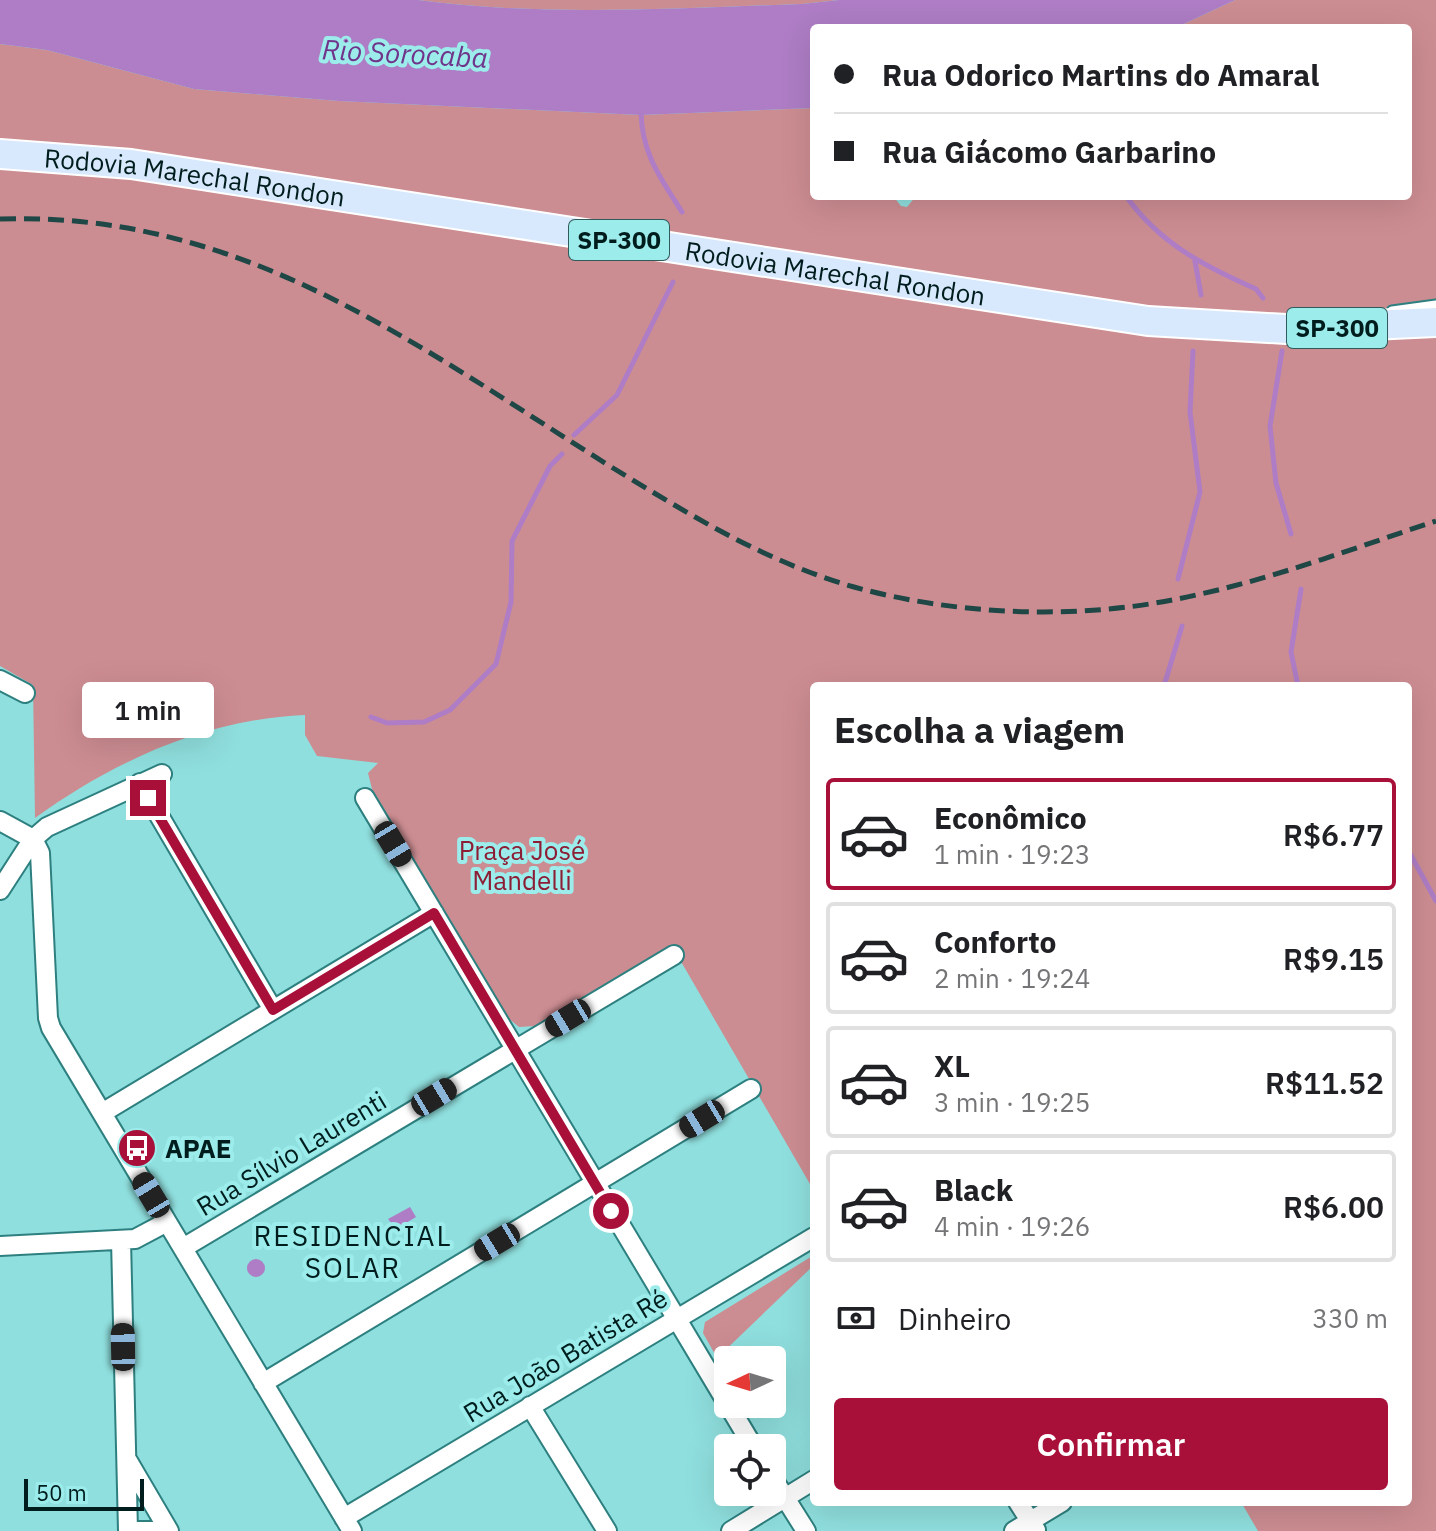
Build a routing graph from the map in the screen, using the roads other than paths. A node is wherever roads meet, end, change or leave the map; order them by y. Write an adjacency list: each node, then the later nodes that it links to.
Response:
1 (0, 154): 6 (main road, Rodovia Marechal Rondon / SP-300)
2 (1436, 305): 3 (lane)
3 (1385, 312)
4 (1369, 314): 6 (lane)
5 (1436, 322): 6 (main road, Rodovia Marechal Rondon / SP-300)
6 (1238, 328)
7 (0, 680): 8 (street)
8 (25, 693)
9 (162, 774): 10 (street)
10 (140, 783): 13 (street); 17 (street)
11 (365, 798): 15 (street)
12 (0, 821): 13 (street)
13 (33, 839): 14 (street); 20 (street)
14 (0, 890)
15 (434, 913): 17 (street); 18 (street)
16 (674, 955): 18 (street, Rua Sílvio Laurenti)
17 (273, 1010): 20 (street)
18 (515, 1049): 21 (street); 26 (street, Rua Sílvio Laurenti)
19 (751, 1089): 21 (street)
20 (102, 1113): 22 (street)
21 (595, 1184): 27 (street); 28 (street)
22 (167, 1222): 24 (street); 26 (street)
23 (810, 1239): 27 (street, Rua João Batista Ré)
24 (121, 1240): 25 (street); 31 (street)
25 (0, 1246)
26 (183, 1248): 28 (street)
27 (676, 1319): 29 (street, Rua João Batista Ré); 30 (street)
28 (263, 1383): 38 (street)
29 (530, 1406): 38 (street, Rua João Batista Ré); 42 (street)
30 (746, 1434)
31 (126, 1457): 40 (street); 41 (street)
32 (810, 1482): 33 (street)
33 (786, 1497)
34 (786, 1500): 44 (street)
35 (772, 1506): 43 (street)
36 (1019, 1506): 39 (street)
37 (1057, 1506): 39 (street)
38 (348, 1524)
39 (1027, 1528)
40 (130, 1531): 41 (street)
41 (168, 1531)
42 (607, 1531)
43 (731, 1531)
44 (806, 1531)

